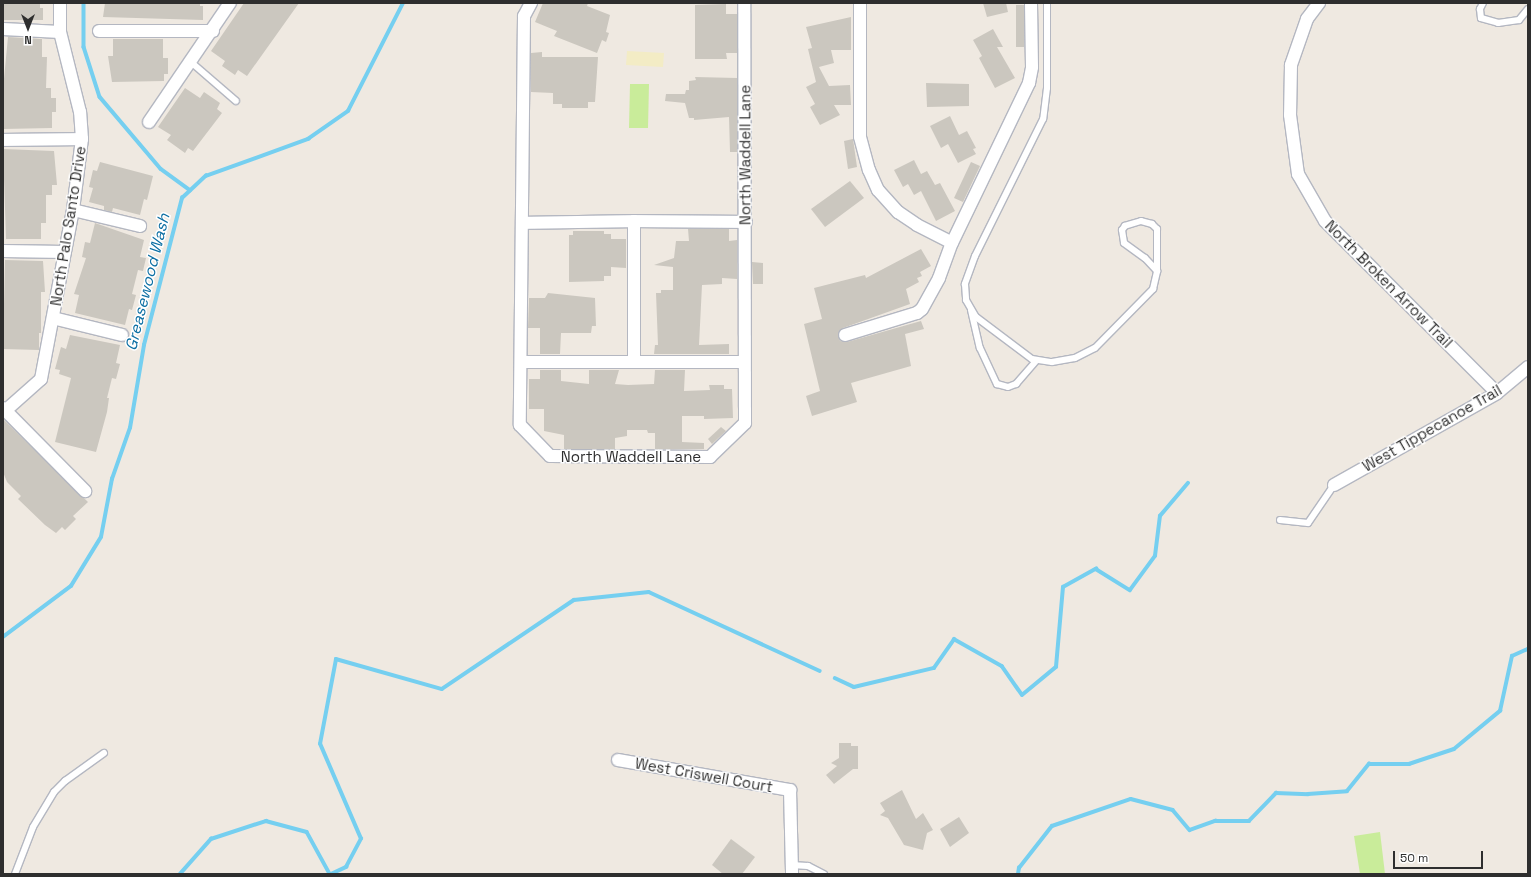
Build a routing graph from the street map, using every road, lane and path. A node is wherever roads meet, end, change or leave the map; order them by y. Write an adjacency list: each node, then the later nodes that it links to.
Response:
1 (60, 3): 14 (street, North Palo Santo Drive)
2 (230, 3): 13 (street)
3 (531, 3): 23 (street, North Waddell Lane)
4 (744, 3): 22 (street, North Waddell Lane)
5 (860, 3): 25 (street)
6 (1031, 3): 25 (street)
7 (1047, 3): 29 (lane)
8 (1319, 3): 38 (street, North Broken Arrow Trail)
9 (1483, 3): 10 (lane)
10 (1528, 9)
11 (3, 29): 14 (street)
12 (99, 31): 13 (street)
13 (213, 31): 15 (street)
14 (60, 32): 18 (street, North Palo Santo Drive)
15 (192, 63): 16 (lane); 17 (street)
16 (236, 100)
17 (149, 122)
18 (82, 139): 19 (street); 20 (street, North Palo Santo Drive)
19 (3, 140)
20 (73, 210): 24 (street); 27 (street, North Palo Santo Drive)
21 (634, 221): 22 (street); 23 (street); 34 (street)
22 (746, 222): 35 (street, North Waddell Lane)
23 (522, 223): 33 (street, North Waddell Lane)
24 (140, 226)
25 (952, 243): 31 (street)
26 (3, 251): 27 (street)
27 (64, 252): 30 (street, North Palo Santo Drive)
28 (1157, 271): 28 (lane); 36 (lane)
29 (971, 310): 36 (lane); 36 (lane)
30 (53, 318): 32 (street); 39 (street, North Palo Santo Drive)
31 (845, 334)
32 (122, 335)
33 (520, 362): 34 (street); 35 (street, North Waddell Lane)
34 (634, 362): 35 (street)
35 (744, 362)
36 (1036, 362)
37 (1528, 367): 38 (street, West Tippecanoe Trail)
38 (1497, 393): 40 (street, West Tippecanoe Trail)
39 (4, 409): 41 (street)
40 (1334, 485): 42 (lane)
41 (85, 491)
42 (1280, 520)
43 (104, 753): 46 (lane)
44 (618, 760): 45 (street, West Criswell Court)
45 (791, 869): 47 (lane)
46 (15, 874)
47 (824, 874)

